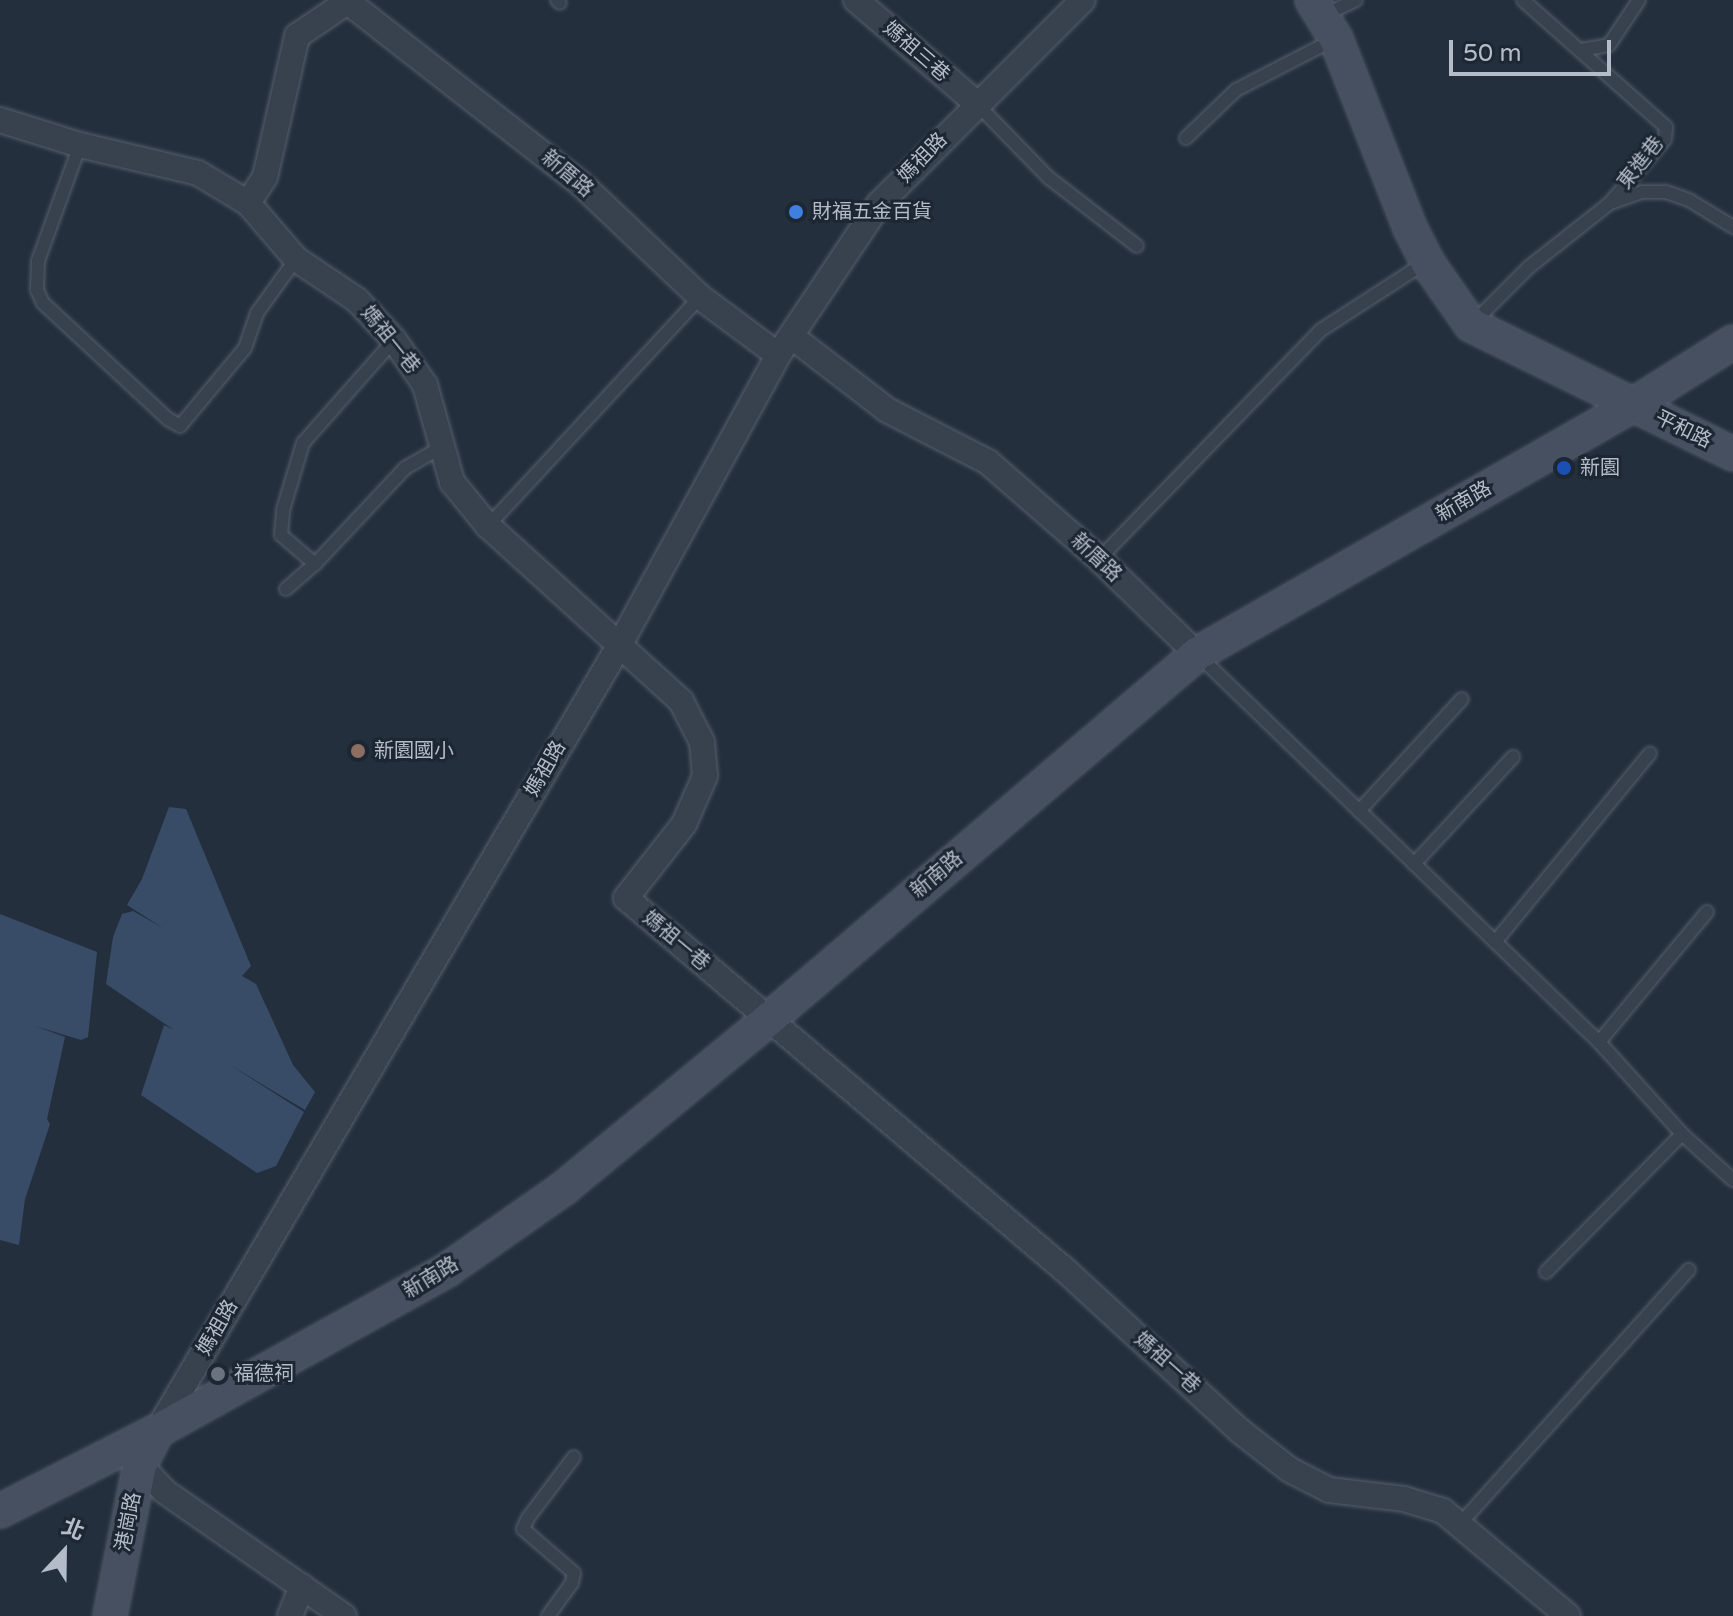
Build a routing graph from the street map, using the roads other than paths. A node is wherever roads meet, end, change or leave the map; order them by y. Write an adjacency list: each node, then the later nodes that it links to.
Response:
1 (857, 0): 9 (street, 媽祖三巷)
2 (1083, 0): 9 (street, 媽祖路)
3 (1356, 0): 7 (lane)
4 (1523, 0): 8 (lane, 東進巷)
5 (1639, 0): 8 (lane)
6 (349, 1): 13 (street); 19 (street, 新厝路)
7 (1323, 18): 11 (lane); 18 (street)
8 (1581, 50): 14 (lane, 東進巷)
9 (976, 103): 16 (lane); 23 (street, 媽祖路)
10 (0, 120): 12 (street, 媽祖一巷)
11 (1186, 138)
12 (80, 145): 13 (street, 媽祖一巷); 17 (lane)
13 (248, 203): 17 (street, 媽祖一巷)
14 (1610, 203): 15 (lane); 20 (lane, 東進巷)
15 (1733, 227)
16 (1137, 246)
17 (296, 259): 21 (street, 媽祖一巷)
18 (1427, 262): 20 (street); 28 (lane)
19 (700, 297): 23 (street, 新厝路); 27 (lane)
20 (1471, 325): 24 (street, 平和路)
21 (394, 340): 25 (street, 媽祖一巷); 29 (lane)
22 (1733, 342): 24 (street, 新南路)
23 (784, 346): 28 (street, 新厝路); 31 (street, 媽祖路)
24 (1633, 405): 26 (street, 平和路); 32 (street, 新南路)
25 (442, 447): 27 (street, 媽祖一巷); 29 (lane)
26 (1733, 454)
27 (488, 526): 31 (street, 媽祖一巷)
28 (1099, 559): 32 (street, 新厝路)
29 (315, 564): 30 (lane)
30 (286, 589)
31 (619, 646): 40 (street, 媽祖一巷); 46 (street, 媽祖路)
32 (1197, 654): 36 (lane); 40 (street, 新南路)
33 (1462, 699): 36 (lane)
34 (1650, 753): 39 (lane)
35 (1513, 757): 37 (lane)
36 (1359, 811): 37 (lane)
37 (1414, 864): 39 (lane)
38 (1707, 912): 41 (lane)
39 (1495, 942): 41 (lane)
40 (768, 1020): 46 (street, 新南路); 50 (street, 媽祖一巷)
41 (1599, 1042): 42 (lane)
42 (1682, 1134): 43 (lane); 45 (lane)
43 (1733, 1180)
44 (1689, 1270): 50 (lane)
45 (1546, 1272)
46 (157, 1431): 48 (street, 港崗路); 49 (street)
47 (574, 1457): 55 (lane)
48 (140, 1465): 51 (street); 52 (street, 港崗路)
49 (0, 1511)
50 (1460, 1524): 56 (street, 媽祖一巷)
51 (302, 1586): 53 (street); 54 (street)
52 (110, 1616)
53 (290, 1616)
54 (344, 1616)
55 (548, 1616)
56 (1568, 1616)

